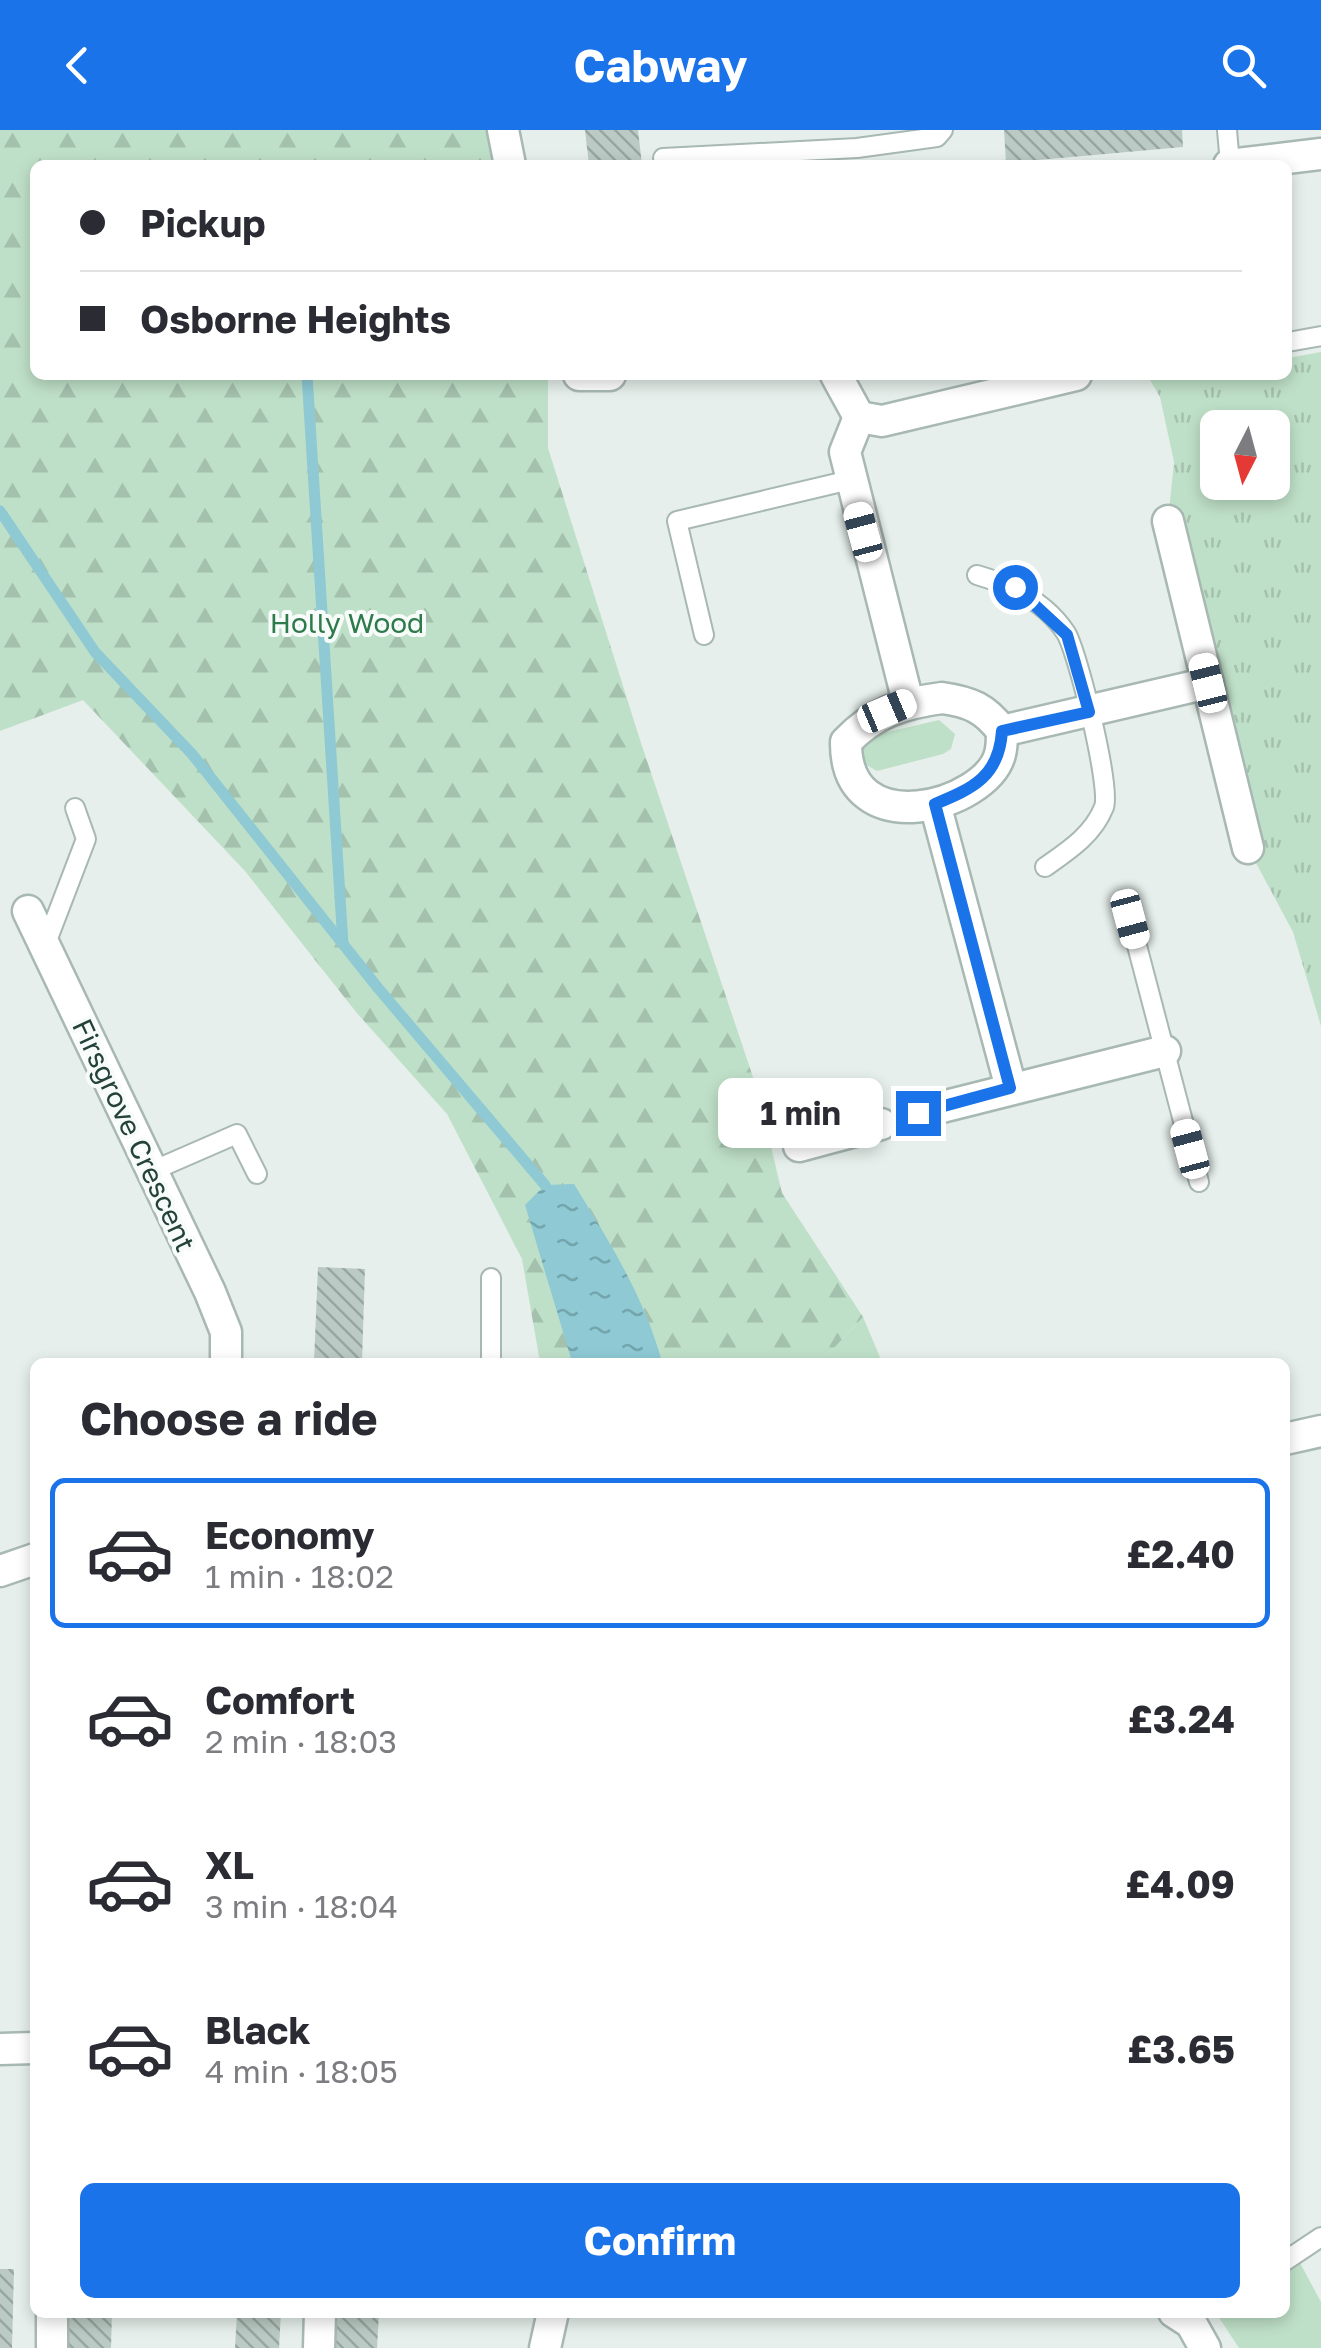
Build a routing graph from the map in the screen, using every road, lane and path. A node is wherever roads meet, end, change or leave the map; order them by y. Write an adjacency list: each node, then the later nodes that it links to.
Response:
1 (503, 130): 6 (street)
2 (943, 130): 5 (lane)
3 (1227, 130): 7 (lane)
4 (1321, 154): 8 (street)
5 (663, 158)
6 (509, 160)
7 (1229, 160)
8 (1271, 160)
9 (1321, 336): 10 (lane)
10 (1292, 341)
11 (839, 380): 13 (street)
12 (1055, 380): 13 (street)
13 (860, 417): 14 (street)
14 (850, 480): 17 (lane); 19 (street)
15 (1168, 520): 18 (street)
16 (977, 575): 20 (lane)
17 (704, 634)
18 (1208, 683): 20 (street); 24 (street)
19 (908, 702): 21 (street); 22 (street)
20 (1089, 712): 21 (street); 25 (lane)
21 (1002, 731): 22 (street)
22 (935, 804): 30 (street)
23 (75, 808): 28 (lane)
24 (1248, 848)
25 (1045, 867)
26 (28, 911): 28 (street, Firsgrove Crescent)
27 (1130, 919): 29 (lane)
28 (45, 946): 34 (street, Firsgrove Crescent)
29 (1165, 1051): 30 (street); 36 (lane)
30 (1010, 1088): 31 (street)
31 (918, 1113)
32 (881, 1124): 33 (street)
33 (799, 1146)
34 (152, 1170): 35 (lane); 38 (street, Firsgrove Crescent)
35 (257, 1174)
36 (1199, 1182)
37 (490, 1278): 39 (lane)
38 (226, 1358)
39 (491, 1358)
40 (1321, 1430): 41 (street)
41 (1290, 1438)
42 (30, 1561): 43 (street)
43 (0, 1571)
44 (30, 2048): 45 (street)
45 (0, 2050)
46 (1321, 2237): 47 (lane)
47 (1290, 2258)
48 (52, 2318): 51 (street)
49 (320, 2318): 52 (street)
50 (552, 2318): 53 (street)
51 (52, 2348)
52 (318, 2348)
53 (546, 2348)

